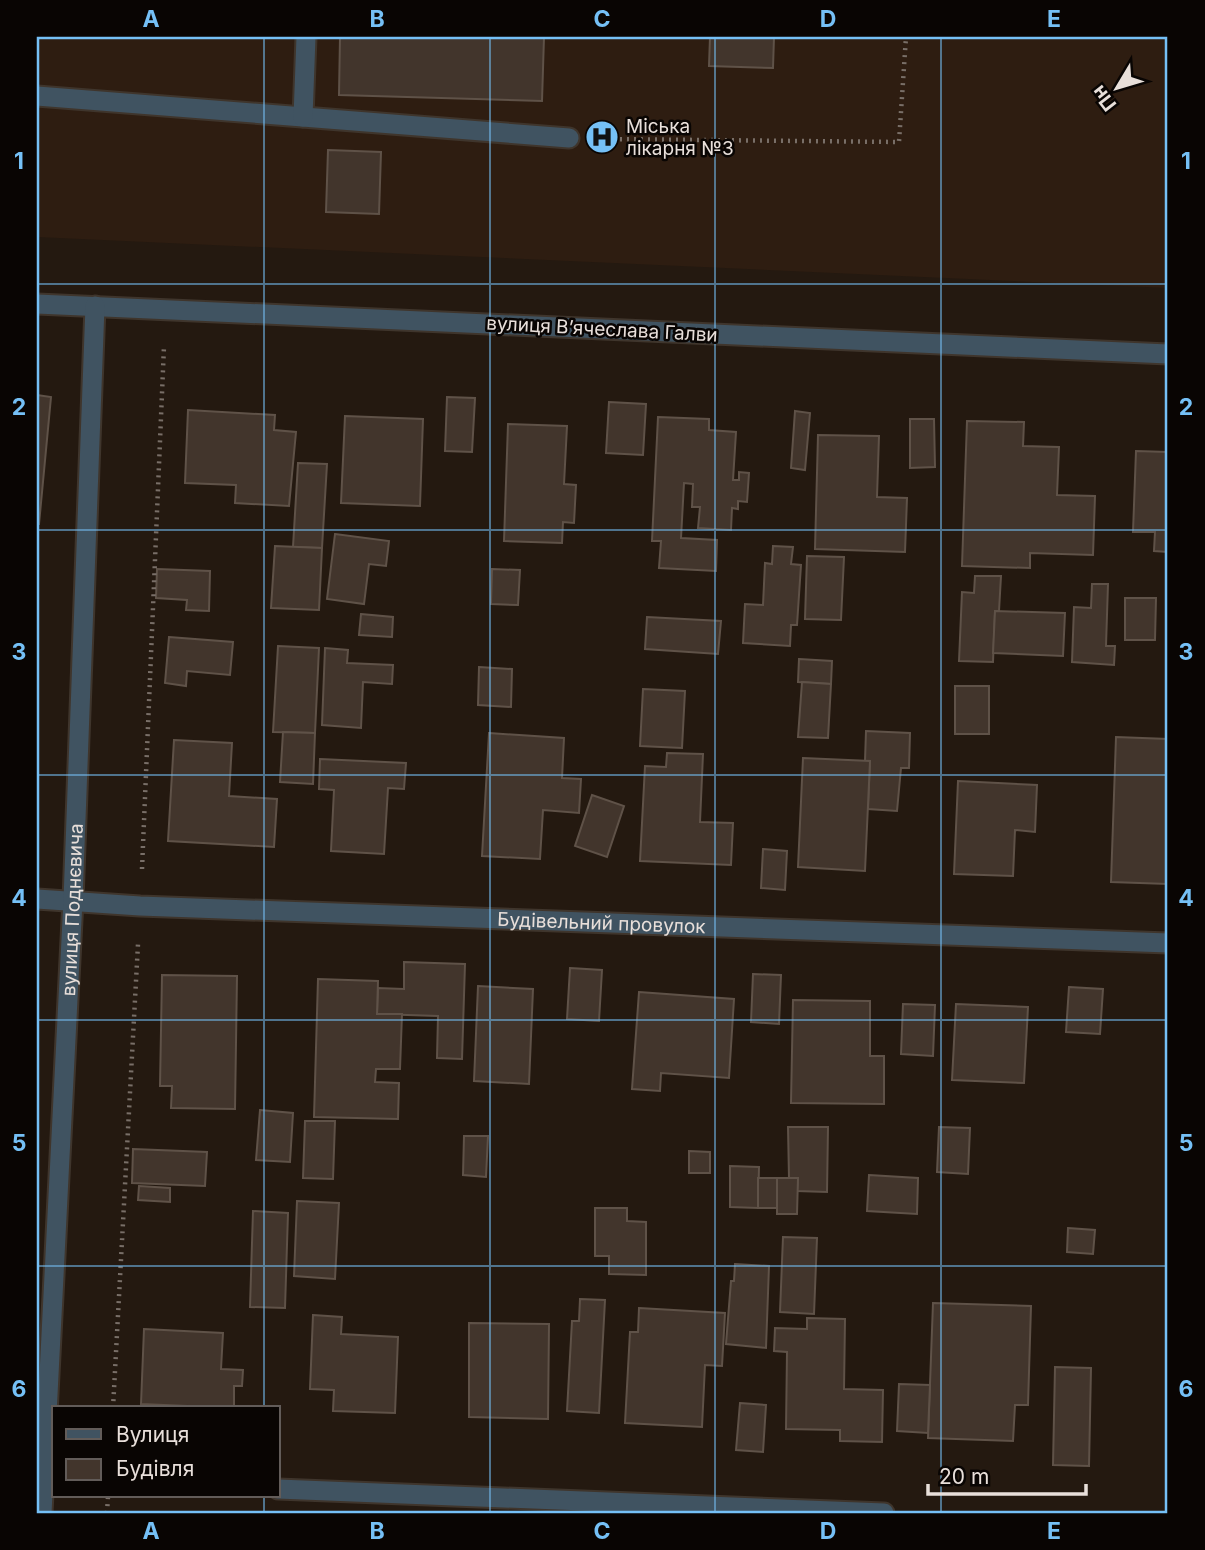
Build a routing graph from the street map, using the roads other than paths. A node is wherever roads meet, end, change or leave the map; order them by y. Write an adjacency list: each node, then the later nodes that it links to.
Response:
1 (306, 37): 3 (street)
2 (37, 96): 3 (street)
3 (303, 117): 4 (street)
4 (569, 138)
5 (37, 304): 6 (street, вулиця Вʼячеслава Галви)
6 (95, 306): 7 (street, вулиця Вʼячеслава Галви); 9 (street, вулиця Поднєвича)
7 (1168, 354)
8 (37, 899): 9 (street, Будівельний провулок)
9 (74, 900): 10 (street, Будівельний провулок); 11 (street, вулиця Поднєвича)
10 (1168, 943)
11 (45, 1481): 13 (street, вулиця Поднєвича)
12 (280, 1489): 14 (street)
13 (42, 1513)
14 (884, 1513)

